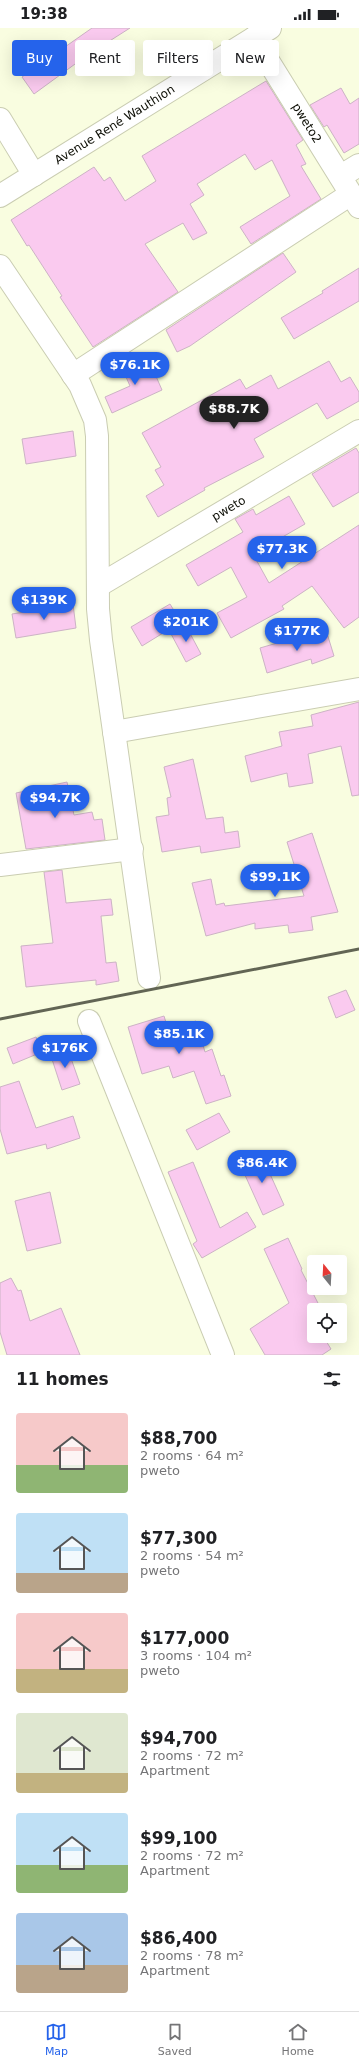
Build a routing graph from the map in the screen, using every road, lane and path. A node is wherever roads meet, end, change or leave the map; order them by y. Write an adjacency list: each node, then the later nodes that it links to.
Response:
1 (262, 33): 4 (street, Avenue René Wauthion); 5 (street, pweto2)
2 (0, 119): 4 (street)
3 (359, 165): 5 (street)
4 (34, 175): 6 (street, Avenue René Wauthion)
5 (350, 192): 8 (street)
6 (0, 196)
7 (0, 266): 8 (street)
8 (73, 375): 10 (street)
9 (359, 430): 10 (street, pweto)
10 (98, 586): 12 (street)
11 (359, 689): 12 (street)
12 (114, 732): 13 (street)
13 (132, 849): 14 (street); 15 (street)
14 (0, 865)
15 (149, 978)
16 (89, 1021): 17 (street)
17 (223, 1355)

